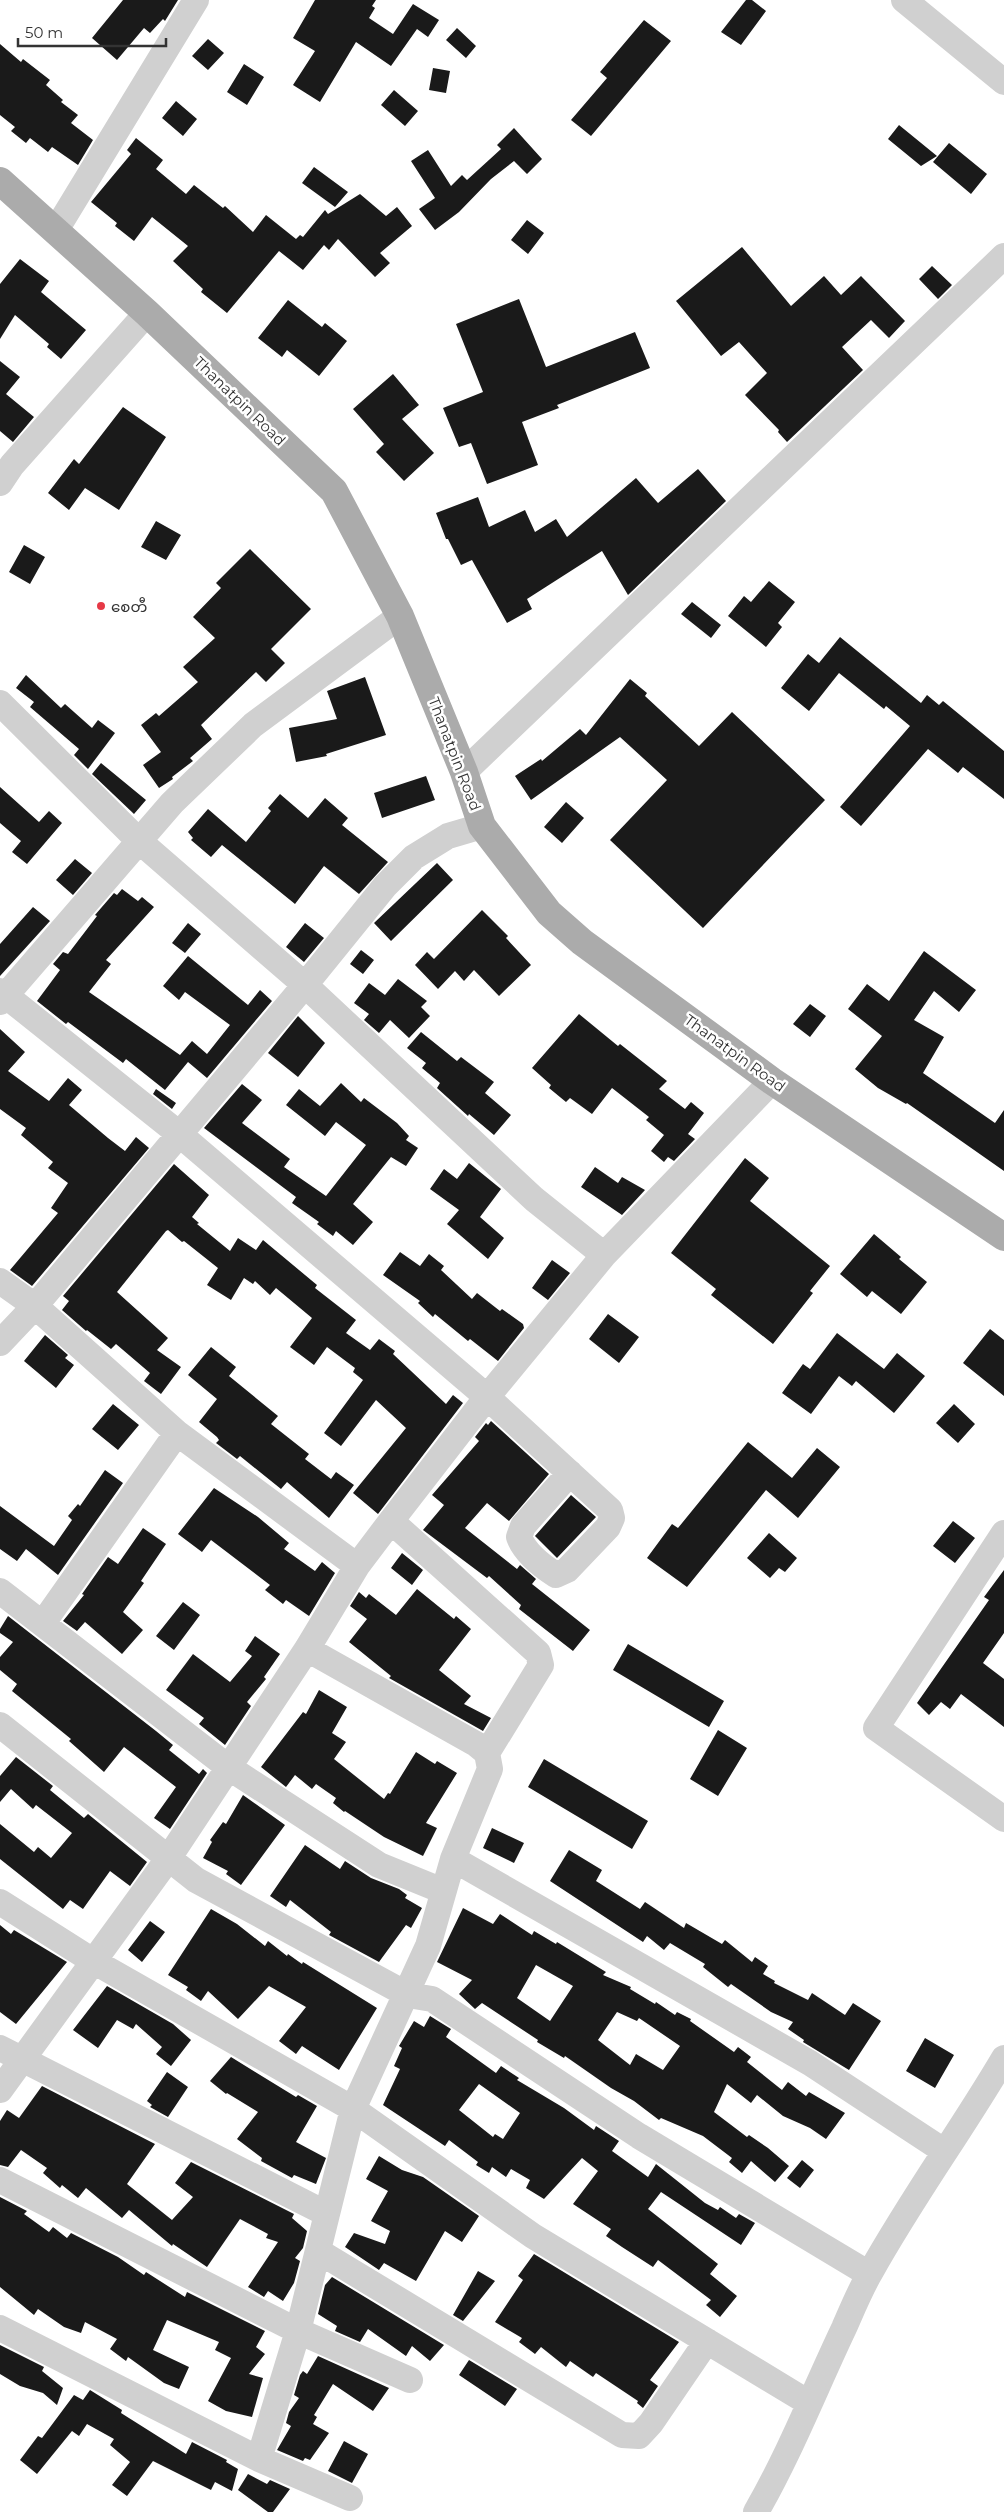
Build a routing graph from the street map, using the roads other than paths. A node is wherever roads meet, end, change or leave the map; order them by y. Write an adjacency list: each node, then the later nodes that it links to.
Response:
1 (196, 0): 5 (street)
2 (904, 0): 3 (street)
3 (1004, 82)
4 (0, 181): 5 (main road, Thanatpin Road)
5 (56, 230): 7 (main road, Thanatpin Road)
6 (1004, 256): 11 (street)
7 (147, 313): 8 (street); 9 (main road, Thanatpin Road)
8 (4, 468)
9 (400, 616): 11 (main road, Thanatpin Road); 13 (street)
10 (0, 703): 13 (street)
11 (464, 772): 12 (main road, Thanatpin Road)
12 (482, 826): 14 (street); 16 (main road, Thanatpin Road)
13 (138, 840): 14 (street); 15 (street)
14 (305, 985): 17 (street); 19 (street)
15 (2, 997): 17 (street)
16 (772, 1081): 18 (main road, Thanatpin Road); 19 (street)
17 (178, 1133): 21 (street); 23 (street)
18 (1004, 1237)
19 (604, 1255): 23 (street)
20 (0, 1281): 21 (street)
21 (35, 1306): 22 (street); 24 (street)
22 (0, 1343)
23 (487, 1397): 25 (street); 26 (street)
24 (177, 1433): 28 (street); 30 (street)
25 (570, 1473)
26 (391, 1521): 28 (street); 33 (street)
27 (1004, 1533): 35 (street)
28 (357, 1566): 31 (street)
29 (0, 1591): 30 (street)
30 (43, 1623): 34 (street)
31 (307, 1649): 33 (street); 34 (street)
32 (0, 1725): 36 (street)
33 (487, 1753): 37 (street)
34 (228, 1767): 36 (street); 38 (street)
35 (1004, 1819)
36 (168, 1859): 40 (street); 41 (street)
37 (453, 1859): 38 (street); 46 (street)
38 (443, 1891): 41 (street)
39 (0, 1902): 40 (street)
40 (93, 1962): 42 (street); 45 (street)
41 (408, 1994): 45 (street); 50 (street)
42 (11, 2054): 44 (street); 48 (street)
43 (1004, 2058): 46 (street)
44 (0, 2090)
45 (353, 2109): 48 (street); 53 (street)
46 (944, 2151): 50 (street)
47 (0, 2180): 52 (street)
48 (327, 2214): 49 (street)
49 (318, 2252): 52 (street); 53 (street)
50 (869, 2274): 55 (street)
51 (0, 2328): 56 (street)
52 (298, 2331): 54 (street); 56 (street)
53 (707, 2341): 55 (street)
54 (410, 2380)
55 (809, 2403): 58 (street)
56 (259, 2459): 57 (street)
57 (350, 2498)
58 (756, 2512)

